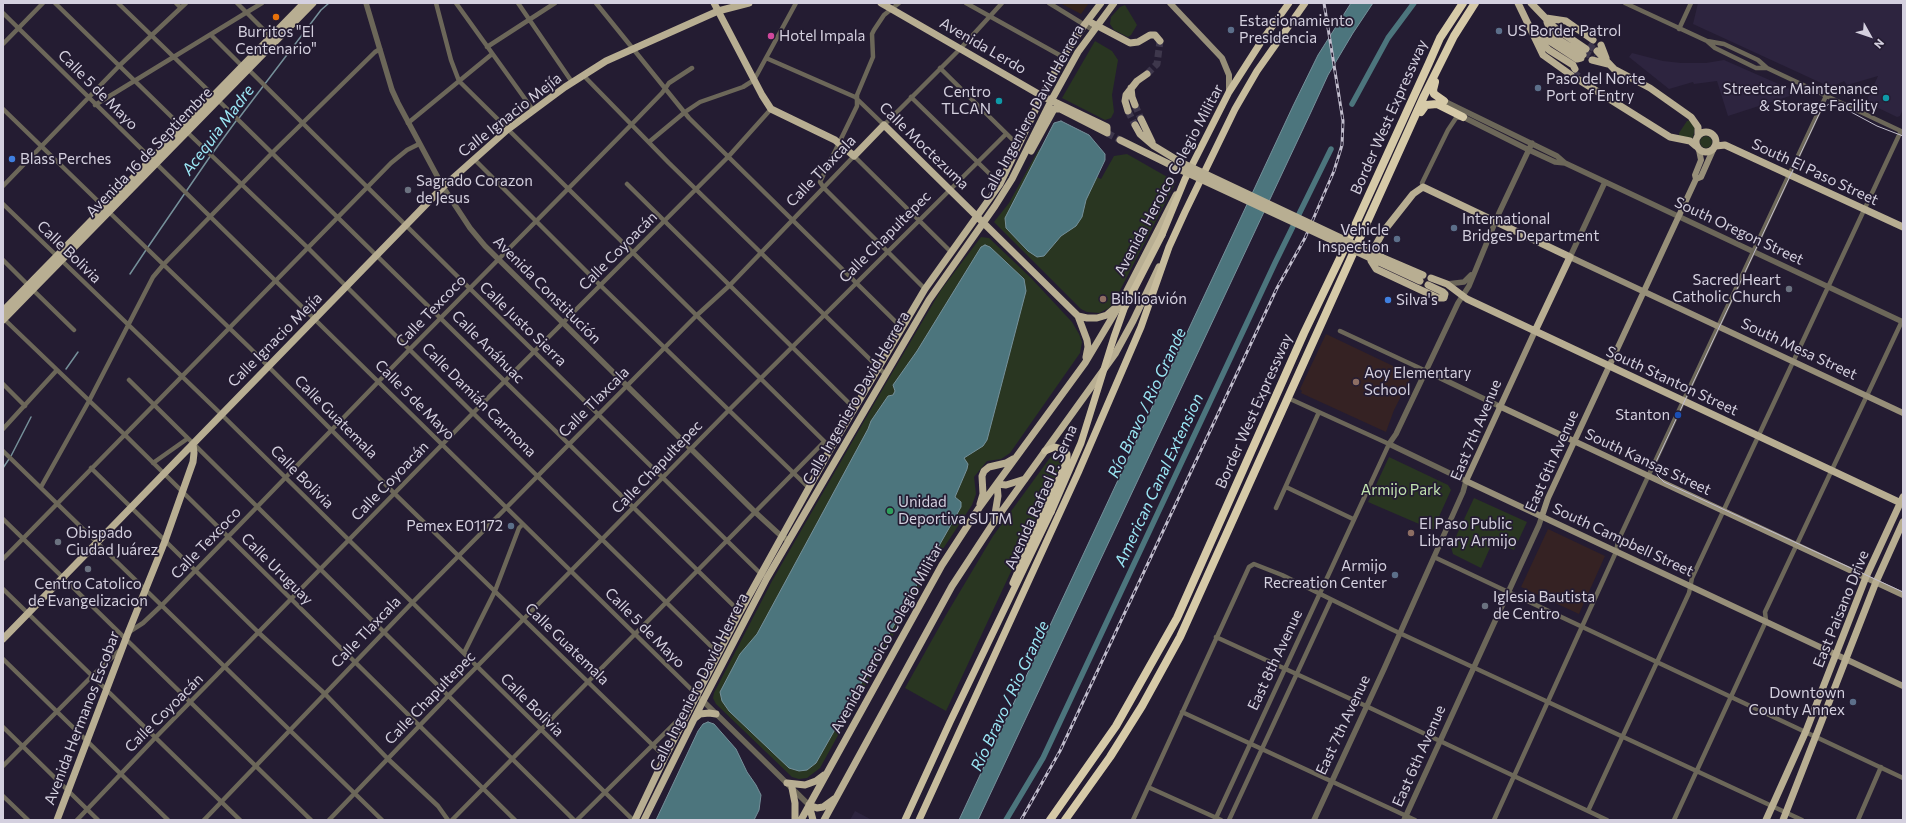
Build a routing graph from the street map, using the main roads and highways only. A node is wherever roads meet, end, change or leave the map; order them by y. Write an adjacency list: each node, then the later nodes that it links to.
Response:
1 (304, 3): 23 (main road, Avenida 16 de Septiembre)
2 (313, 3): 23 (main road, Avenida 16 de Septiembre)
3 (714, 3): 15 (main road)
4 (749, 3): 15 (main road, Calle Ignacio Mejía)
5 (881, 3): 29 (main road, Avenida Lerdo)
6 (1101, 3): 17 (main road, Calle Ingeniero David Herrera)
7 (1114, 3): 18 (main road, Calle Ingeniero David Herrera)
8 (1170, 3): 28 (main road)
9 (1289, 3): 28 (highway, Avenida Heroico Colegio Militar)
10 (1305, 3): 53 (highway, Avenida Heroico Colegio Militar)
11 (1463, 3): 104 (highway, Border West Expressway)
12 (1518, 3): 19 (main road)
13 (1531, 3): 16 (main road)
14 (1474, 5): 31 (highway); 52 (highway, Border West Expressway)
15 (718, 11): 36 (main road, Calle Tlaxcala); 69 (main road, Calle Ignacio Mejía)
16 (1546, 18): 21 (main road); 21 (main road)
17 (1086, 22): 18 (main road); 29 (main road, Calle Ingeniero David Herrera)
18 (1094, 27): 20 (main road); 30 (main road, Calle Ingeniero David Herrera)
19 (1534, 36): 21 (main road); 24 (main road)
20 (1160, 41)
21 (1586, 49)
22 (1608, 64): 22 (main road); 38 (main road)
23 (245, 67): 56 (main road, Avenida 16 de Septiembre)
24 (1573, 72)
25 (1147, 74): 27 (main road)
26 (1581, 80): 43 (main road)
27 (1131, 88): 32 (main road); 33 (main road)
28 (1229, 92): 47 (highway, Avenida Heroico Colegio Militar)
29 (1042, 96): 30 (main road, Avenida Lerdo); 41 (main road, Calle Ingeniero David Herrera)
30 (1051, 100): 39 (main road, Calle Ingeniero David Herrera); 46 (main road, Avenida Lerdo)
31 (1444, 101)
32 (1135, 105)
33 (1128, 111)
34 (1464, 117): 52 (highway)
35 (1141, 119): 42 (main road)
36 (884, 125): 50 (main road, Calle Moctezuma)
37 (1135, 125): 42 (main road)
38 (1698, 136): 43 (main road); 44 (main road)
39 (1031, 139): 41 (main road); 46 (main road, Calle Ingeniero David Herrera)
40 (1120, 140): 45 (main road)
41 (1019, 146): 50 (main road, Calle Ingeniero David Herrera)
42 (1154, 146): 45 (main road)
43 (1698, 148): 44 (main road); 48 (main road, East 6th Avenue)
44 (1714, 148): 48 (main road, East 6th Avenue); 51 (main road, South El Paso Street)
45 (1180, 166): 55 (main road, bridge)
46 (1019, 167): 50 (main road, Calle Ingeniero David Herrera)
47 (1185, 179): 58 (main road, Avenida Heroico Colegio Militar); 85 (highway, Avenida Rafael P. Serna, bridge)
48 (1696, 179): 57 (main road, East 6th Avenue)
49 (1423, 187): 54 (main road, South Mesa Street); 62 (main road, South Stanton Street)
50 (980, 220): 60 (main road, Calle Moctezuma); 65 (main road, Calle Ingeniero David Herrera); 65 (main road, Calle Ingeniero David Herrera)
51 (1903, 227)
52 (1359, 238): 105 (highway)
53 (1169, 247): 70 (main road, Avenida Heroico Colegio Militar); 103 (highway, Avenida Rafael P. Serna)
54 (1570, 257): 57 (main road, South Mesa Street); 62 (main road, East 7th Avenue)
55 (1422, 278)
56 (30, 287): 59 (main road, Avenida 16 de Septiembre); 61 (main road, Avenida 16 de Septiembre)
57 (1644, 291): 64 (main road, East 6th Avenue); 67 (main road, South Mesa Street)
58 (1118, 306): 60 (main road); 63 (main road, Avenida Heroico Colegio Militar)
59 (3, 311)
60 (1078, 316): 63 (main road, Calle Moctezuma)
61 (4, 320)
62 (1535, 331): 64 (main road, South Stanton Street); 66 (main road, East 7th Avenue)
63 (1085, 363): 71 (main road, Avenida Heroico Colegio Militar)
64 (1609, 366): 68 (main road, East 6th Avenue); 75 (main road, South Stanton Street)
65 (882, 371): 80 (main road, Calle Ingeniero David Herrera); 80 (main road, Calle Ingeniero David Herrera)
66 (1500, 406): 68 (main road, South Kansas Street); 73 (main road, East 7th Avenue)
67 (1903, 413)
68 (1575, 441): 77 (main road, East 6th Avenue); 82 (main road, South Kansas Street)
69 (193, 444): 86 (main road, Calle Ignacio Mejía); 95 (main road, Avenida Hermanos Escobar)
70 (1046, 451): 72 (main road, Avenida Heroico Colegio Militar); 85 (highway)
71 (1016, 458): 74 (main road, Avenida Heroico Colegio Militar); 76 (main road)
72 (1025, 479): 74 (main road); 78 (main road, Avenida Heroico Colegio Militar)
73 (1466, 481): 77 (main road, South Campbell Street)
74 (997, 484): 76 (main road, Avenida Heroico Colegio Militar); 78 (main road)
75 (1902, 501): 82 (main road, East Paisano Drive)
76 (980, 508): 92 (main road, Avenida Heroico Colegio Militar)
77 (1542, 516): 87 (main road, South Campbell Street)
78 (994, 522): 93 (main road, Avenida Heroico Colegio Militar)
79 (1903, 522): 83 (main road, East Paisano Drive)
80 (785, 539): 81 (main road, Calle Ingeniero David Herrera)
81 (764, 576): 91 (main road, Calle Ingeniero David Herrera); 96 (main road, Calle Ingeniero David Herrera)
82 (1866, 577): 83 (main road, South Kansas Street); 87 (main road, East Paisano Drive)
83 (1876, 582): 84 (main road, South Kansas Street); 88 (main road, East Paisano Drive)
84 (1903, 595)
85 (1008, 600): 102 (highway, Avenida Rafael P. Serna)
86 (3, 639)
87 (1837, 654): 88 (main road, South Campbell Street); 106 (main road, East Paisano Drive)
88 (1847, 660): 89 (main road, South Campbell Street); 107 (main road, East Paisano Drive)
89 (1903, 686)
90 (716, 714): 91 (main road)
91 (695, 718): 97 (main road, Calle Ingeniero David Herrera)
92 (827, 772): 94 (main road, Avenida Heroico Colegio Militar); 98 (main road)
93 (836, 798): 94 (main road); 101 (main road, Avenida Heroico Colegio Militar)
94 (809, 805): 99 (main road, Avenida Heroico Colegio Militar); 100 (main road)
95 (57, 820)
96 (634, 820)
97 (644, 820)
98 (795, 820)
99 (801, 820)
100 (813, 820)
101 (824, 820)
102 (905, 820)
103 (919, 820)
104 (1050, 820)
105 (1065, 820)
106 (1766, 820)
107 (1783, 820)

